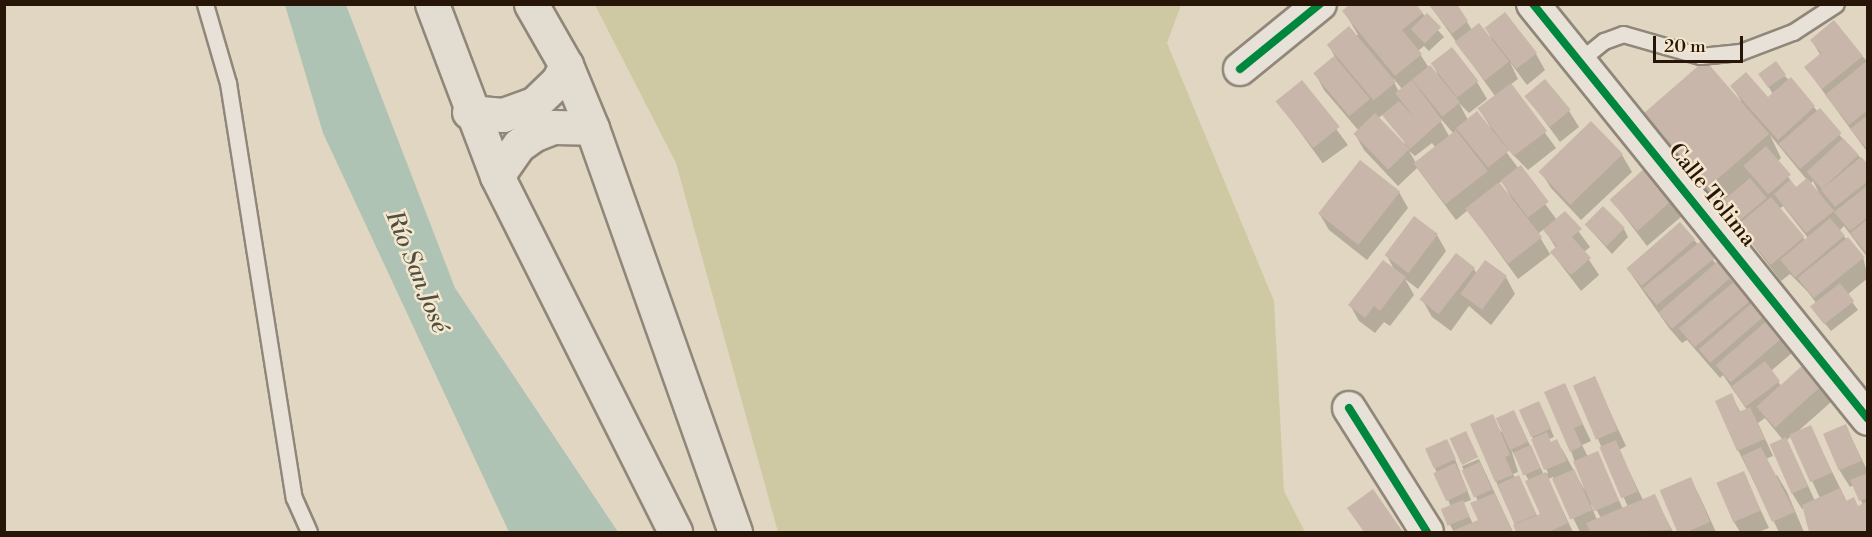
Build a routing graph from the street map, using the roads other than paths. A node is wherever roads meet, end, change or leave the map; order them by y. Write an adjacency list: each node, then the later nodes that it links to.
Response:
1 (205, 4): 15 (lane)
2 (432, 4): 10 (main road)
3 (531, 4): 8 (main road)
4 (1320, 4): 9 (street)
5 (1533, 4): 7 (street, Calle Tolima)
6 (1836, 4): 7 (lane)
7 (1579, 61): 14 (street, Calle Tolima)
8 (566, 65): 10 (main road); 11 (main road)
9 (1240, 69)
10 (470, 112): 12 (main road)
11 (592, 128): 12 (main road); 17 (main road)
12 (496, 176): 16 (main road)
13 (1349, 408): 18 (street)
14 (1866, 411)
15 (309, 532)
16 (675, 532)
17 (735, 532)
18 (1427, 532)

